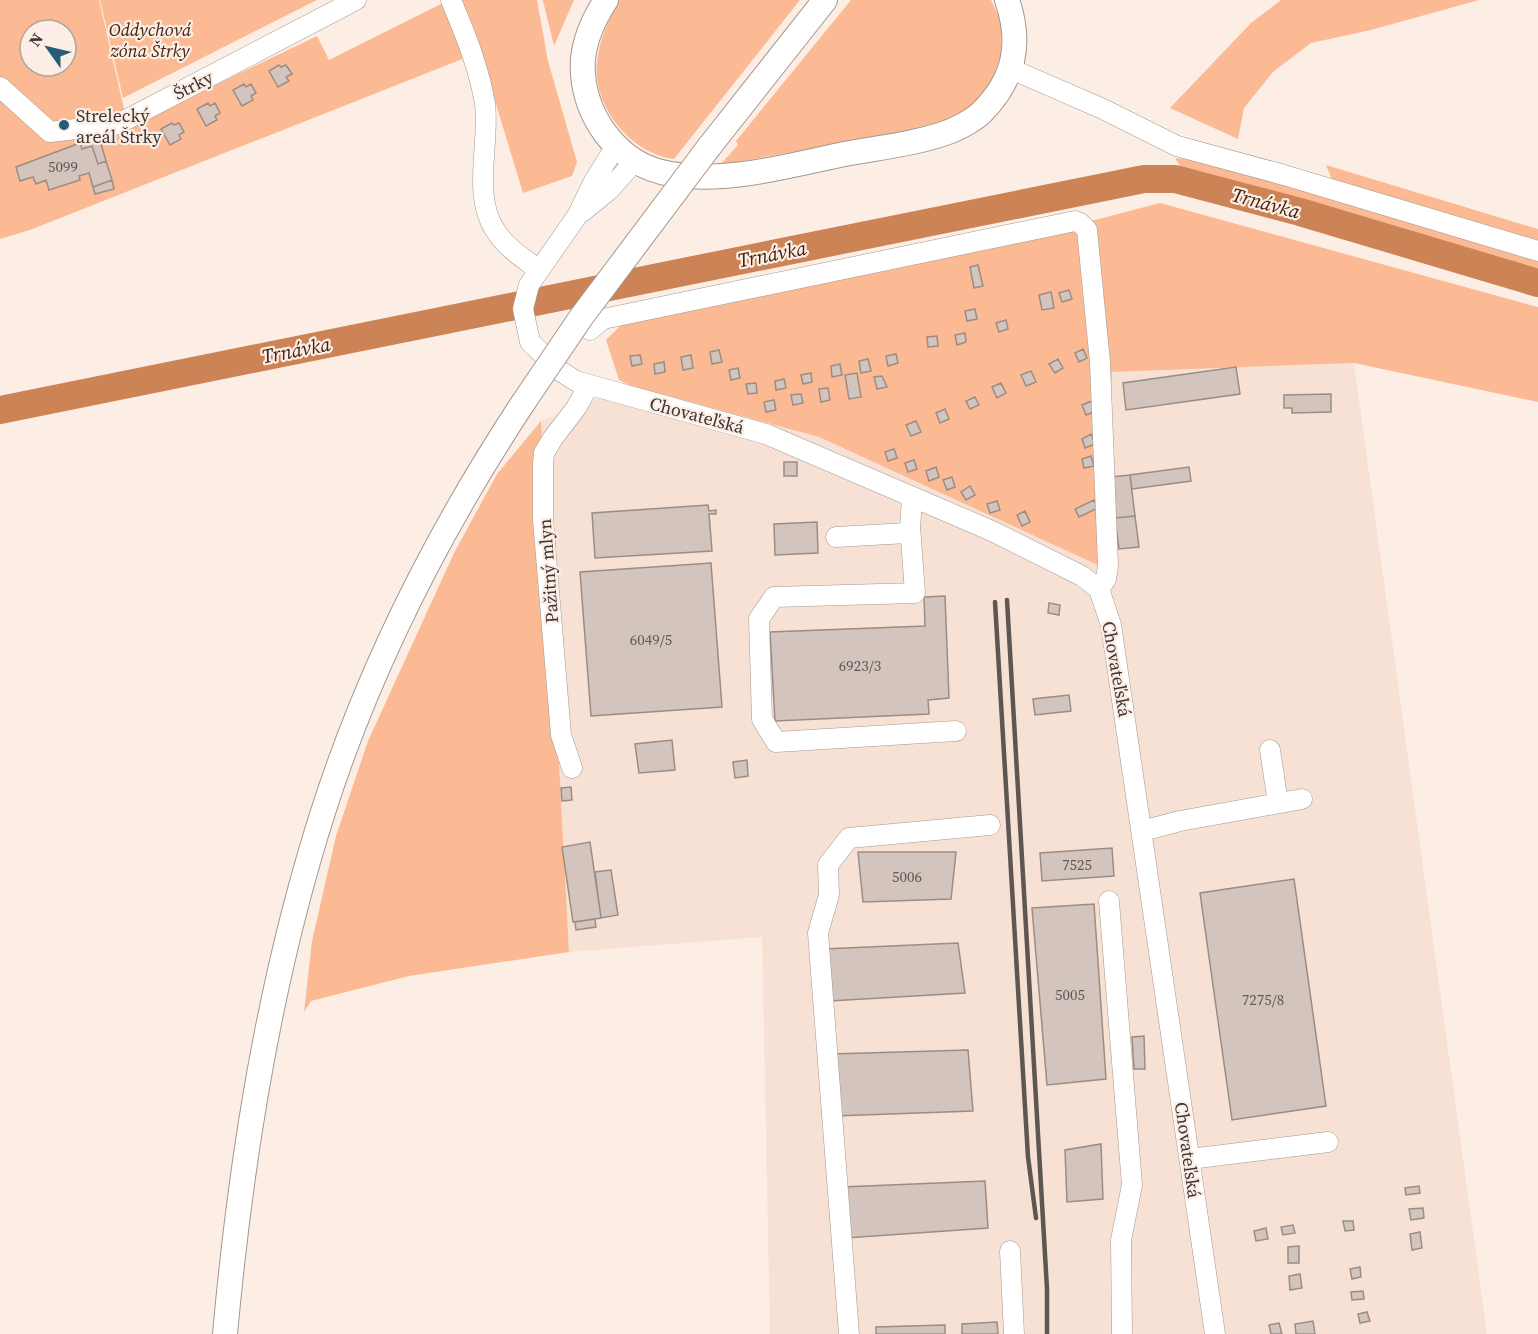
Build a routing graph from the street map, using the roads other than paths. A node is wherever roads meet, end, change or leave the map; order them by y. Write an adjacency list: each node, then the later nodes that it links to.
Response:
1 (356, 0): 7 (street, Štrky)
2 (451, 0): 12 (street)
3 (606, 0): 8 (main road)
4 (825, 0): 29 (main road, bridge)
5 (1007, 0): 6 (main road)
6 (1011, 69): 9 (main road); 11 (street)
7 (0, 87)
8 (616, 146): 9 (main road); 10 (street)
9 (635, 160): 10 (street)
10 (578, 216): 12 (street)
11 (1538, 251)
12 (534, 278): 14 (street, Chovateľská)
13 (590, 330): 18 (street)
14 (589, 386): 15 (street, Chovateľská); 21 (street, Pažitný mlyn)
15 (912, 498): 16 (street); 18 (street, Chovateľská)
16 (910, 526): 17 (street); 19 (street)
17 (836, 537)
18 (1099, 589): 25 (street, Chovateľská)
19 (956, 731)
20 (1270, 750): 23 (street)
21 (572, 768)
22 (1302, 799): 23 (street)
23 (1278, 803): 25 (street)
24 (990, 825): 33 (street)
25 (1142, 831): 28 (street, Chovateľská)
26 (1108, 901): 35 (street)
27 (1328, 1142): 28 (street)
28 (1190, 1160): 36 (street, Chovateľská)
29 (245, 1173): 31 (main road); 32 (main road)
30 (1010, 1251): 34 (street)
31 (225, 1334)
32 (241, 1334)
33 (849, 1334)
34 (1014, 1334)
35 (1122, 1334)
36 (1215, 1334)

